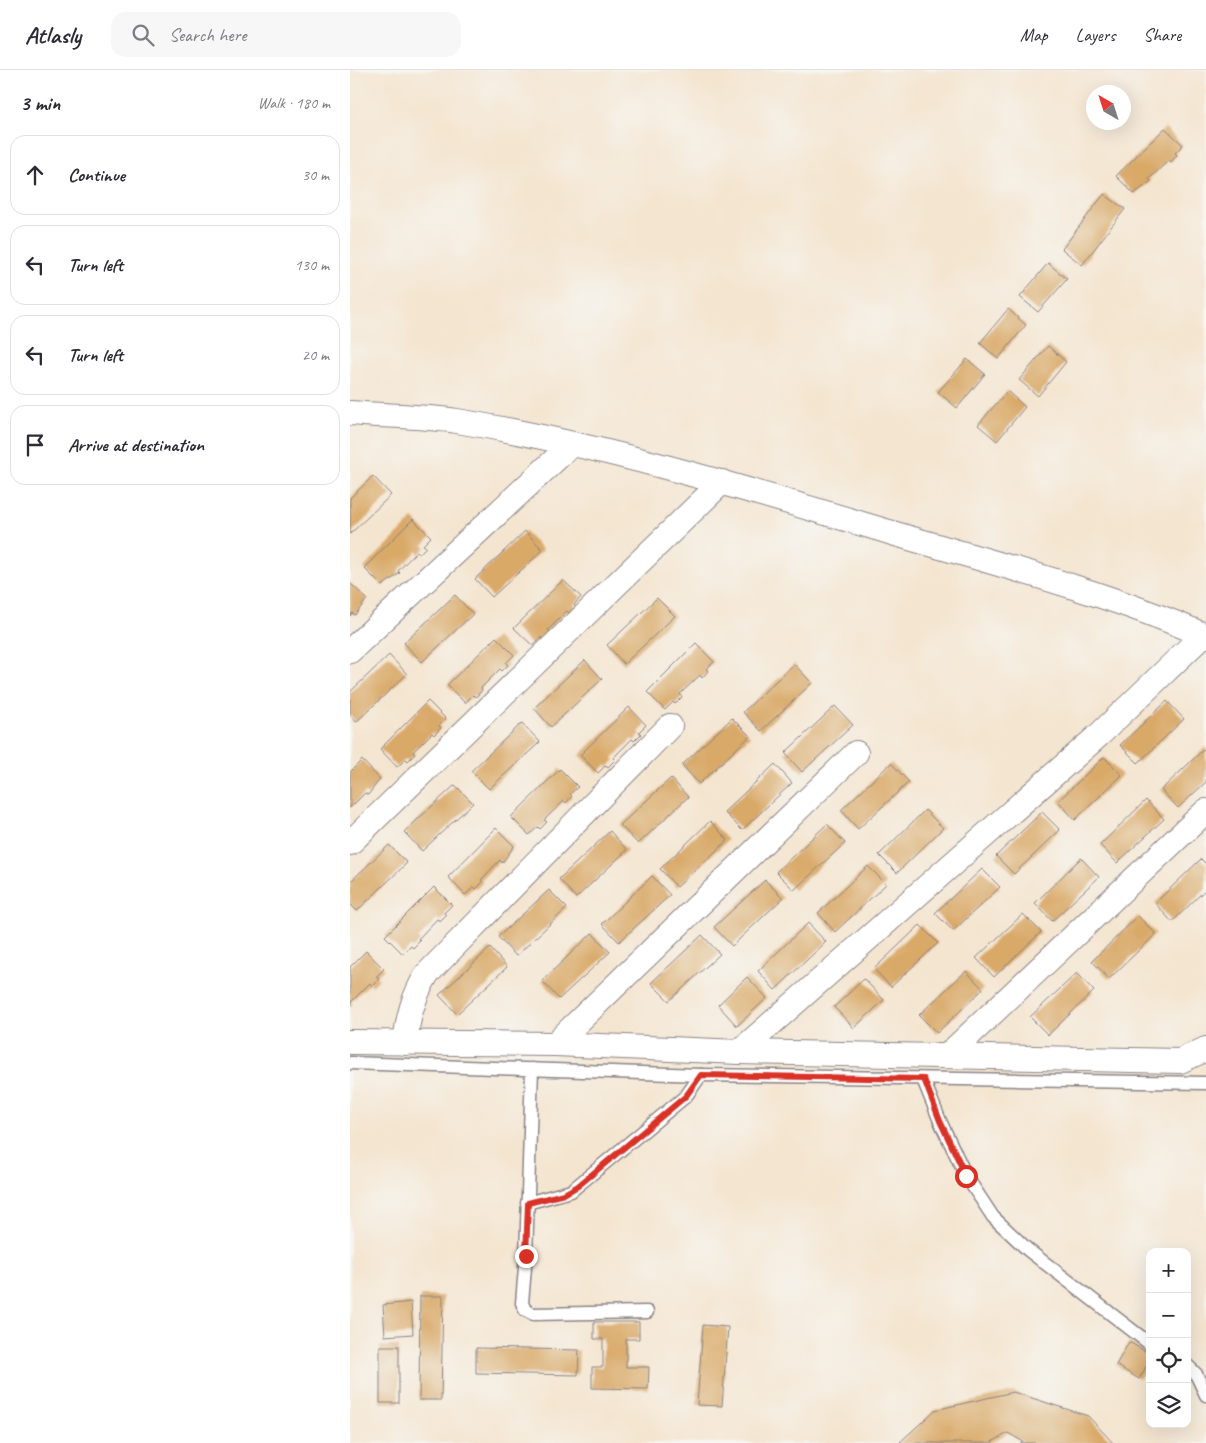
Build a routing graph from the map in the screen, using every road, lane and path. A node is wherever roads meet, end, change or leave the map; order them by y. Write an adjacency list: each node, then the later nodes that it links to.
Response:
1 (350, 413): 2 (street)
2 (572, 444): 3 (street); 5 (street)
3 (722, 482): 4 (street); 9 (street)
4 (1204, 636): 14 (street)
5 (350, 651)
6 (670, 726): 11 (street)
7 (856, 754): 12 (street)
8 (1206, 811): 15 (street)
9 (350, 843)
10 (350, 1042): 11 (street)
11 (405, 1043): 12 (street)
12 (555, 1044): 14 (street)
13 (1206, 1050): 15 (street)
14 (739, 1052): 15 (street)
15 (947, 1056)
16 (350, 1063): 17 (lane)
17 (532, 1069): 18 (lane); 21 (lane)
18 (701, 1075): 19 (lane); 21 (lane)
19 (924, 1079): 20 (lane); 23 (lane)
20 (1206, 1083)
21 (528, 1203): 22 (lane)
22 (647, 1312)
23 (1146, 1341)
24 (1191, 1369): 25 (lane)
25 (1206, 1394)

